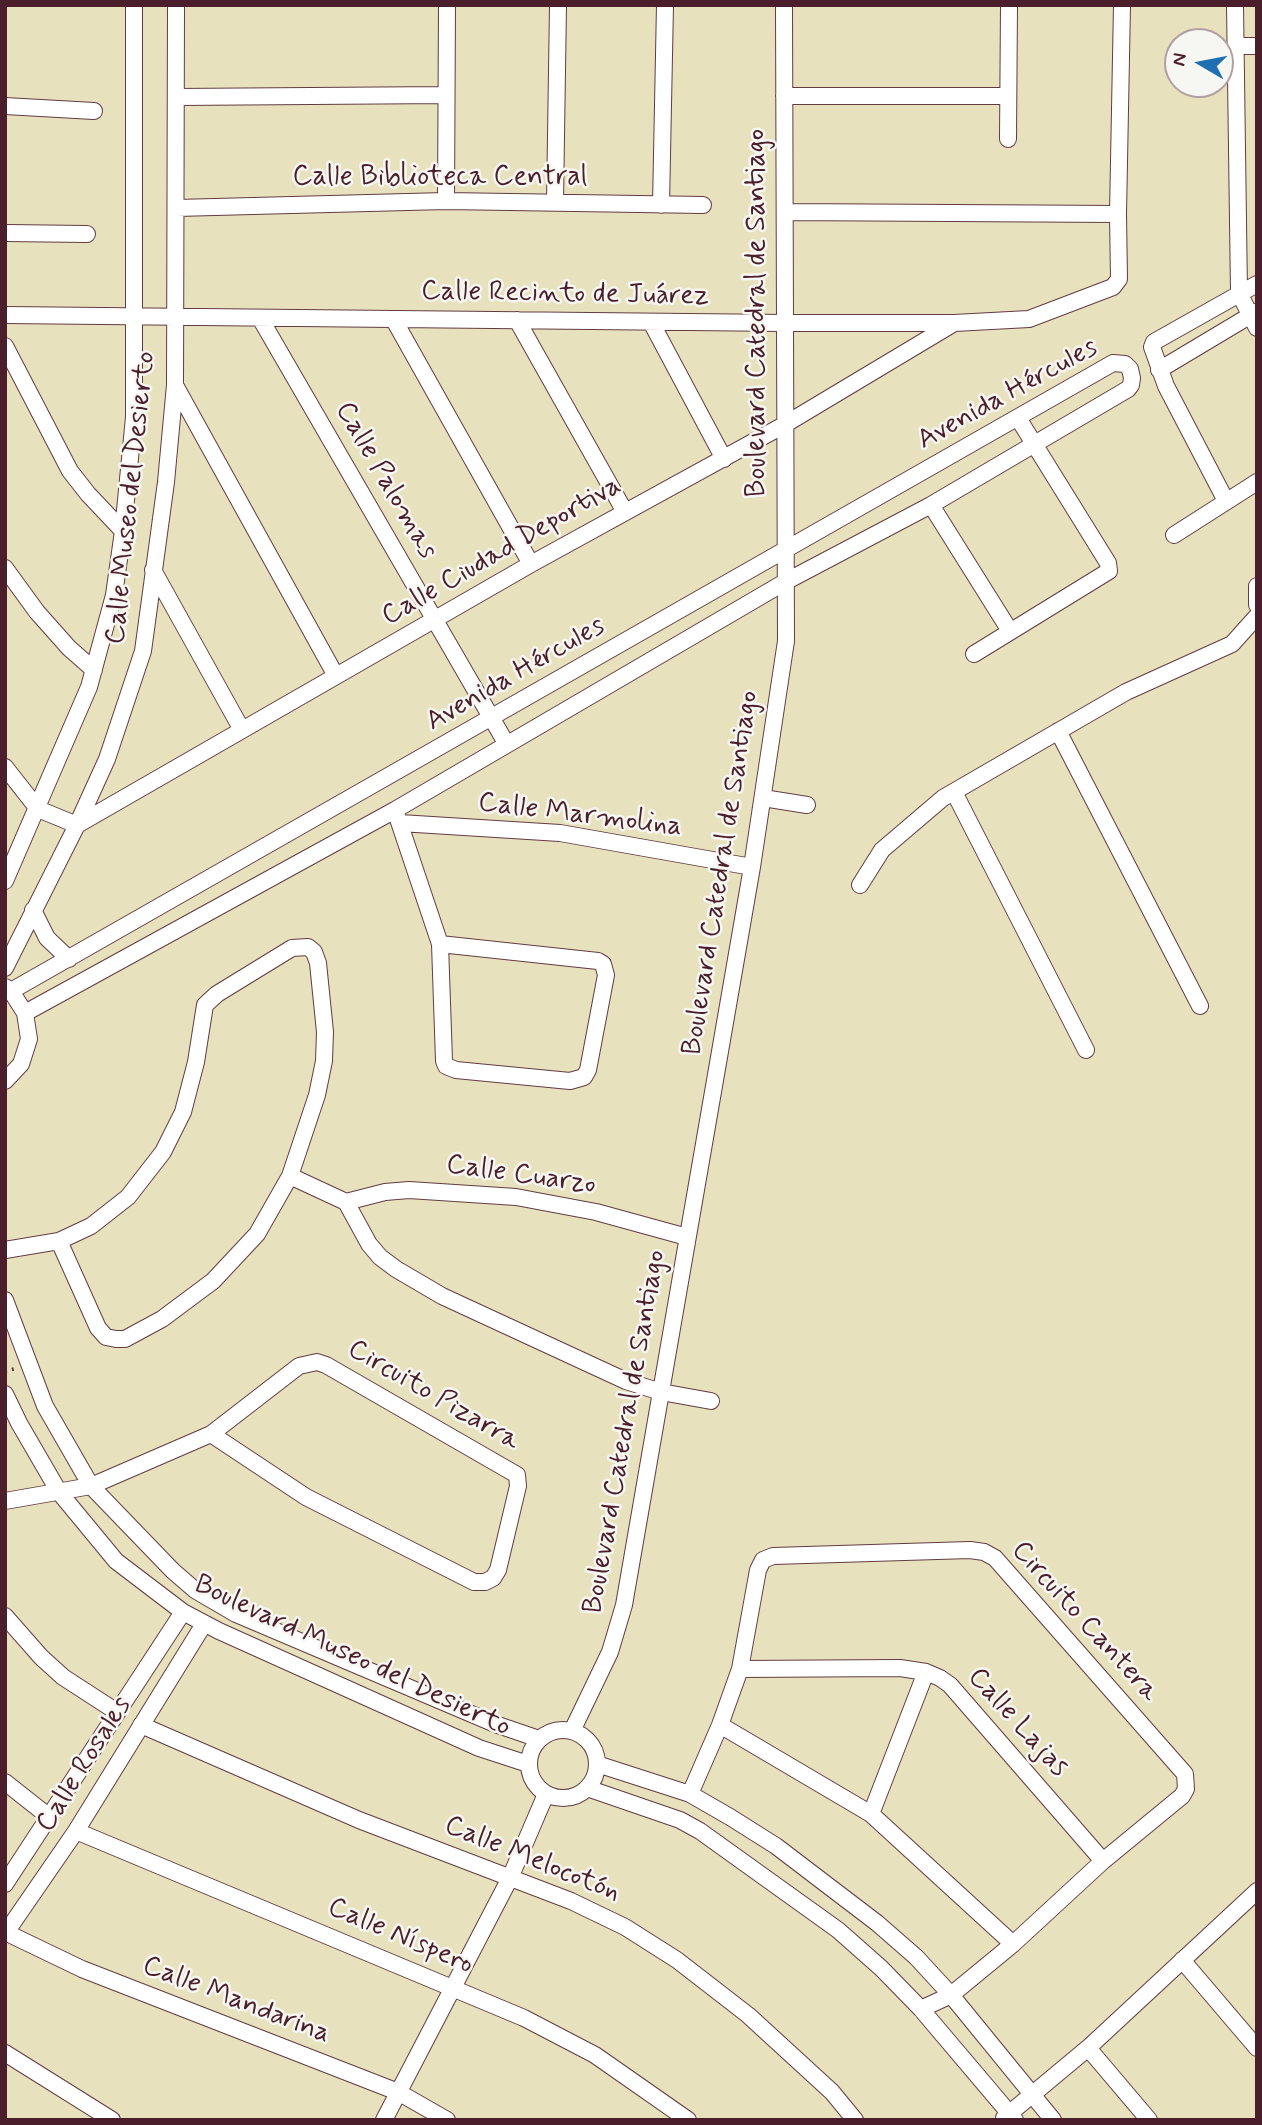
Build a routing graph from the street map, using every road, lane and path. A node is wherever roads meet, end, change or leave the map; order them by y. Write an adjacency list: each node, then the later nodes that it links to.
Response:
1 (134, 5): 30 (street, Calle Museo del Desierto)
2 (176, 5): 15 (street, Calle Museo del Desierto)
3 (447, 5): 12 (street)
4 (558, 5): 20 (street)
5 (665, 5): 21 (street)
6 (784, 5): 13 (street, Boulevard Catedral de Santiago)
7 (1009, 5): 14 (street)
8 (1122, 5): 25 (street)
9 (1235, 5): 10 (street)
10 (1235, 46): 11 (street); 29 (street)
11 (1257, 46)
12 (446, 95): 15 (street); 19 (street)
13 (784, 96): 14 (street); 24 (street, Boulevard Catedral de Santiago)
14 (1008, 96): 18 (street)
15 (176, 97): 23 (street, Calle Museo del Desierto)
16 (5, 106): 17 (street)
17 (94, 111)
18 (1009, 139)
19 (446, 201): 20 (street, Calle Biblioteca Central); 23 (street, Calle Biblioteca Central)
20 (555, 202): 21 (street, Calle Biblioteca Central)
21 (661, 205): 22 (street, Calle Biblioteca Central)
22 (703, 205)
23 (176, 208): 32 (street, Calle Museo del Desierto)
24 (785, 212): 25 (street); 38 (street, Boulevard Catedral de Santiago)
25 (1118, 214): 39 (street, Calle Recinto de Juárez)
26 (5, 233): 27 (street)
27 (88, 234)
28 (1257, 284): 29 (street)
29 (1239, 293): 34 (street); 41 (street)
30 (133, 315): 31 (street, Calle Recinto de Juárez); 32 (street, Calle Recinto de Juárez); 51 (street, Calle Museo del Desierto)
31 (5, 316)
32 (176, 318): 33 (street, Calle Recinto de Juárez); 42 (street, Calle Museo del Desierto)
33 (260, 318): 35 (street, Calle Recinto de Juárez); 61 (street, Calle Palomas)
34 (1254, 318): 41 (street)
35 (394, 320): 36 (street, Calle Recinto de Juárez); 54 (street)
36 (517, 320): 37 (street, Calle Recinto de Juárez); 50 (street)
37 (651, 322): 38 (street, Calle Recinto de Juárez); 46 (street)
38 (786, 323): 39 (street, Calle Recinto de Juárez); 44 (street, Boulevard Catedral de Santiago)
39 (954, 324): 44 (street, Calle Ciudad Deportiva)
40 (5, 346): 51 (street)
41 (1159, 370): 48 (street)
42 (176, 386): 56 (street, Calle Museo del Desierto); 65 (street)
43 (1018, 418): 45 (street); 45 (street, Avenida Hércules); 53 (street, Avenida Hércules)
44 (784, 425): 46 (street, Calle Ciudad Deportiva); 53 (street, Boulevard Catedral de Santiago)
45 (1034, 445): 49 (street, Avenida Hércules); 62 (street)
46 (724, 459): 50 (street, Calle Ciudad Deportiva)
47 (1257, 482): 48 (street)
48 (1226, 500): 52 (street)
49 (931, 505): 57 (street, Avenida Hércules); 62 (street)
50 (625, 512): 54 (street, Calle Ciudad Deportiva)
51 (123, 531): 64 (street, Calle Museo del Desierto)
52 (1174, 535)
53 (785, 552): 57 (street, Boulevard Catedral de Santiago); 66 (street, Avenida Hércules)
54 (531, 564): 61 (street, Calle Ciudad Deportiva)
55 (5, 568): 64 (street)
56 (153, 570): 67 (street); 76 (street, Calle Museo del Desierto)
57 (785, 582): 69 (street, Avenida Hércules); 72 (street, Boulevard Catedral de Santiago)
58 (1257, 586): 59 (street)
59 (1257, 605)
60 (1257, 616): 68 (street)
61 (435, 621): 65 (street, Calle Ciudad Deportiva); 66 (street, Calle Palomas)
62 (1010, 631): 63 (street)
63 (974, 654)
64 (94, 670): 74 (street, Calle Museo del Desierto)
65 (337, 676): 67 (street, Calle Ciudad Deportiva)
66 (491, 719): 69 (street, Calle Palomas); 82 (street, Avenida Hércules)
67 (242, 730): 76 (street, Calle Ciudad Deportiva)
68 (1058, 731): 71 (street); 85 (street)
69 (506, 743): 75 (street, Avenida Hércules)
70 (5, 767): 74 (street)
71 (954, 792): 79 (street); 87 (street)
72 (763, 798): 73 (street); 77 (street, Boulevard Catedral de Santiago)
73 (807, 805)
74 (38, 809): 76 (street); 78 (street, Calle Museo del Desierto)
75 (397, 816): 77 (street, Calle Marmolina); 81 (street); 86 (street, Avenida Hércules)
76 (77, 825): 80 (street, Calle Museo del Desierto)
77 (752, 867): 91 (street, Boulevard Catedral de Santiago)
78 (5, 881)
79 (860, 885)
80 (33, 910): 82 (street); 83 (street, Calle Museo del Desierto)
81 (440, 944): 81 (street)
82 (69, 958): 84 (street, Avenida Hércules)
83 (5, 968)
84 (8, 989): 86 (street)
85 (1200, 1006)
86 (25, 1013): 88 (street)
87 (1086, 1050)
88 (5, 1080)
89 (290, 1176): 90 (street); 92 (street); 92 (street)
90 (346, 1202): 91 (street, Calle Cuarzo); 95 (street)
91 (687, 1237): 95 (street, Boulevard Catedral de Santiago)
92 (59, 1241): 93 (street)
93 (5, 1250)
94 (5, 1300): 99 (street, Boulevard Museo del Desierto)
95 (661, 1392): 97 (street); 110 (street, Boulevard Catedral de Santiago)
96 (5, 1394): 100 (street, Boulevard Museo del Desierto)
97 (711, 1401)
98 (211, 1434): 98 (street, Circuito Pizarra); 99 (street, Circuito Pizarra)
99 (91, 1486): 100 (street, Circuito Pizarra); 111 (street, Boulevard Museo del Desierto)
100 (59, 1492): 101 (street, Circuito Pizarra); 102 (street, Boulevard Museo del Desierto)
101 (5, 1501)
102 (183, 1612): 104 (street, Boulevard Museo del Desierto); 107 (street, Calle Rosales)
103 (5, 1616): 107 (street)
104 (204, 1624): 108 (street, Calle Rosales); 112 (street, Boulevard Museo del Desierto)
105 (740, 1669): 106 (street, Calle Lajas); 109 (street, Circuito Cantera); 121 (street, Circuito Cantera)
106 (926, 1672): 118 (street); 121 (street, Calle Lajas)
107 (117, 1712): 119 (street, Calle Rosales)
108 (141, 1725): 120 (street, Calle Rosales); 122 (street, Calle Melocotón)
109 (720, 1726): 117 (street, Circuito Cantera); 118 (street)
110 (572, 1731): 111 (street); 113 (street)
111 (539, 1740): 112 (street)
112 (528, 1764): 116 (street)
113 (597, 1764): 115 (street); 117 (street)
114 (5, 1782): 119 (street)
115 (587, 1788): 116 (street); 130 (street)
116 (545, 1794): 122 (street)
117 (690, 1794): 129 (street)
118 (871, 1814): 126 (street)
119 (48, 1816): 123 (street, Calle Rosales)
120 (76, 1831): 125 (street, Calle Rosales); 128 (street, Calle Níspero)
121 (1103, 1861): 126 (street, Circuito Cantera)
122 (510, 1878): 128 (street); 141 (street, Calle Melocotón)
123 (5, 1884)
124 (1257, 1891): 127 (street)
125 (6, 1933): 134 (street, Calle Mandarina)
126 (1013, 1944): 129 (street, Circuito Cantera)
127 (1182, 1960): 131 (street); 132 (street)
128 (453, 1988): 134 (street); 140 (street, Calle Níspero)
129 (951, 1994): 130 (street, Circuito Cantera); 135 (street)
130 (921, 2009): 136 (street)
131 (1257, 2048)
132 (1088, 2049): 135 (street); 143 (street)
133 (5, 2053): 137 (street)
134 (398, 2092): 138 (street); 139 (street, Calle Mandarina)
135 (1032, 2094): 136 (street); 142 (street)
136 (1009, 2118)
137 (112, 2120)
138 (384, 2120)
139 (447, 2120)
140 (688, 2120)
141 (855, 2120)
142 (1053, 2120)
143 (1149, 2120)

